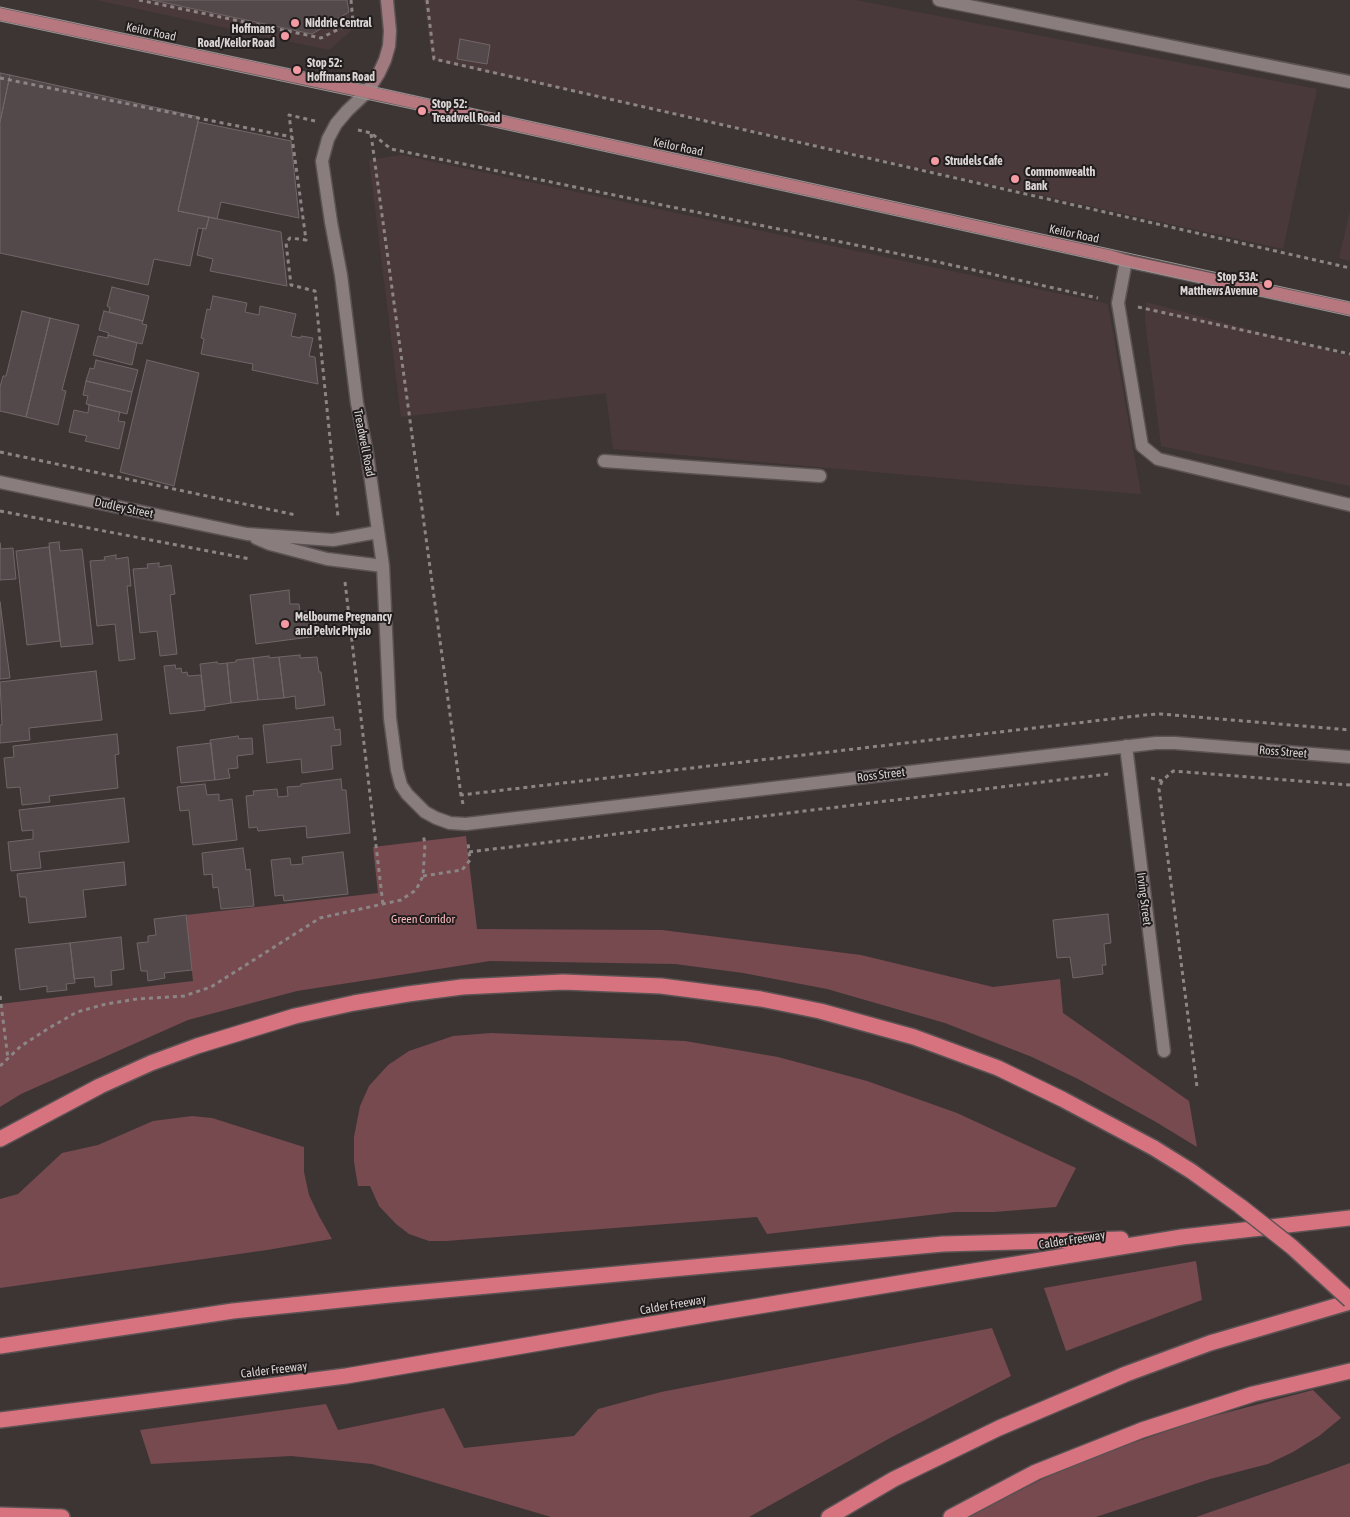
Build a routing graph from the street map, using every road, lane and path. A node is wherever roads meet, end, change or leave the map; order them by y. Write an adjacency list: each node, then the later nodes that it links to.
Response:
1 (139, 0): 2 (path)
2 (351, 0)
3 (387, 0): 9 (main road)
4 (427, 0): 14 (path)
5 (939, 0): 8 (street)
6 (0, 14): 9 (main road, Keilor Road)
7 (0, 78): 12 (path)
8 (1350, 82)
9 (367, 92): 10 (street, Treadwell Road); 13 (main road, Keilor Road)
10 (336, 124): 11 (path); 12 (path); 25 (street, Treadwell Road)
11 (371, 133): 15 (path); 37 (path)
12 (292, 137): 27 (path)
13 (1126, 261): 15 (street); 16 (main road, Keilor Road)
14 (1350, 268)
15 (1118, 303): 17 (path); 22 (street)
16 (1350, 310)
17 (1350, 354)
18 (0, 452): 24 (path)
19 (604, 461): 20 (street)
20 (820, 476)
21 (0, 482): 26 (street, Dudley Street)
22 (1350, 505)
23 (0, 511): 28 (path)
24 (301, 516)
25 (378, 532): 27 (street, Dudley Street); 30 (street, Treadwell Road)
26 (247, 534): 27 (street, Dudley Street); 29 (street, Dudley Street)
27 (340, 539)
28 (257, 561)
29 (343, 562): 30 (street, Dudley Street); 42 (path)
30 (383, 566): 38 (street, Treadwell Road)
31 (1350, 730): 37 (path)
32 (1126, 746): 33 (street, Ross Street); 34 (street, Irving Street); 39 (street, Ross Street)
33 (1350, 757)
34 (1128, 772): 35 (path); 40 (path); 44 (street, Irving Street)
35 (1162, 781): 36 (path); 47 (path)
36 (1350, 785)
37 (461, 795): 39 (path)
38 (416, 805): 39 (street, Ross Street); 41 (path)
39 (466, 824): 40 (path)
40 (469, 852): 41 (path)
41 (423, 876): 42 (path)
42 (383, 905): 45 (path)
43 (0, 996): 45 (path)
44 (1164, 1051)
45 (8, 1059): 46 (path)
46 (0, 1066)
47 (1197, 1087)
48 (0, 1139): 51 (highway, bridge)
49 (1350, 1218): 50 (highway, Calder Freeway)
50 (1182, 1237): 52 (highway); 54 (highway, Calder Freeway)
51 (1350, 1301): 57 (highway)
52 (0, 1346)
53 (1350, 1371): 58 (highway)
54 (0, 1420)
55 (0, 1515): 56 (highway)
56 (62, 1517)
57 (829, 1517)
58 (951, 1517)

